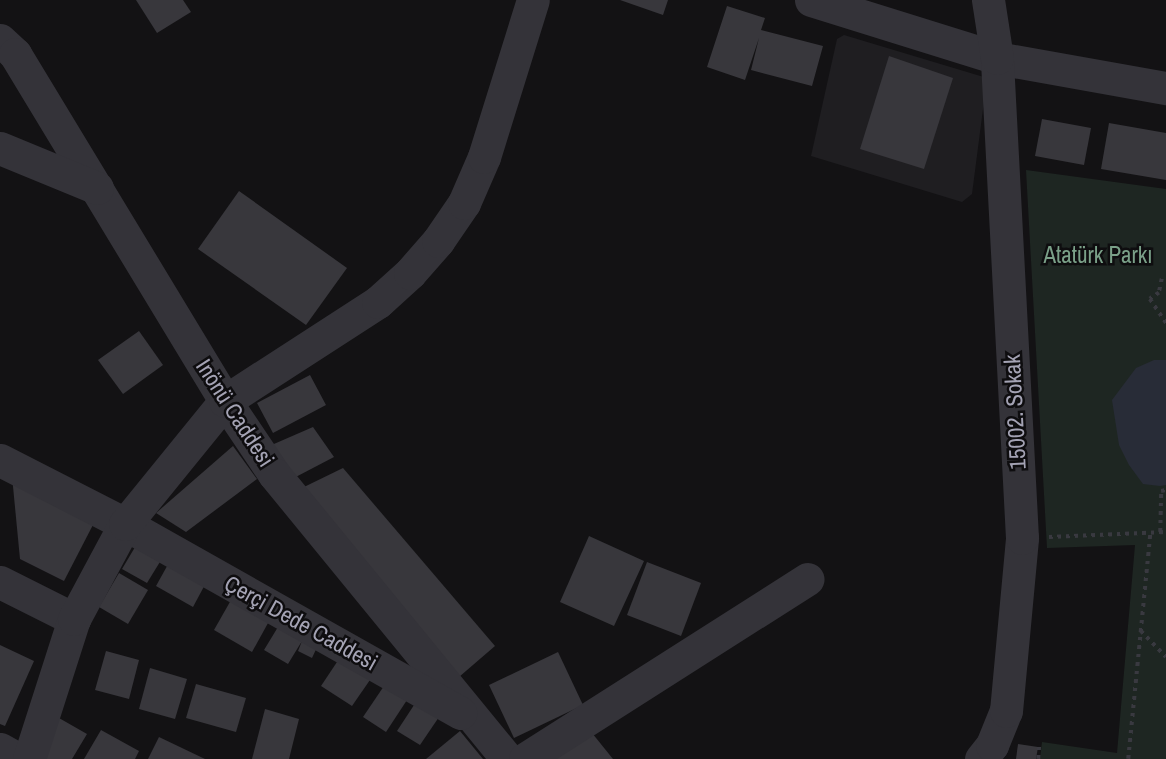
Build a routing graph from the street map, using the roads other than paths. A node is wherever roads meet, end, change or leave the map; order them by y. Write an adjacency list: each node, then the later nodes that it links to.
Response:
1 (533, 0): 9 (street)
2 (811, 0): 5 (street)
3 (988, 0): 5 (street, 15002. Sokak)
4 (0, 40): 8 (street, Inönü Caddesi)
5 (997, 58): 6 (street); 21 (street, 15002. Sokak)
6 (1166, 88)
7 (0, 148): 8 (street)
8 (97, 188): 9 (street, Inönü Caddesi)
9 (225, 401): 11 (street); 15 (street, Inönü Caddesi)
10 (0, 460): 11 (street, Çerçi Dede Caddesi)
11 (125, 524): 14 (street); 15 (street, Çerçi Dede Caddesi)
12 (808, 579): 20 (street)
13 (0, 582): 14 (street)
14 (74, 619): 18 (street)
15 (478, 723): 19 (street, Inönü Caddesi)
16 (0, 750): 17 (street)
17 (19, 759)
18 (29, 759)
19 (507, 759)
20 (526, 759)
21 (981, 759)

